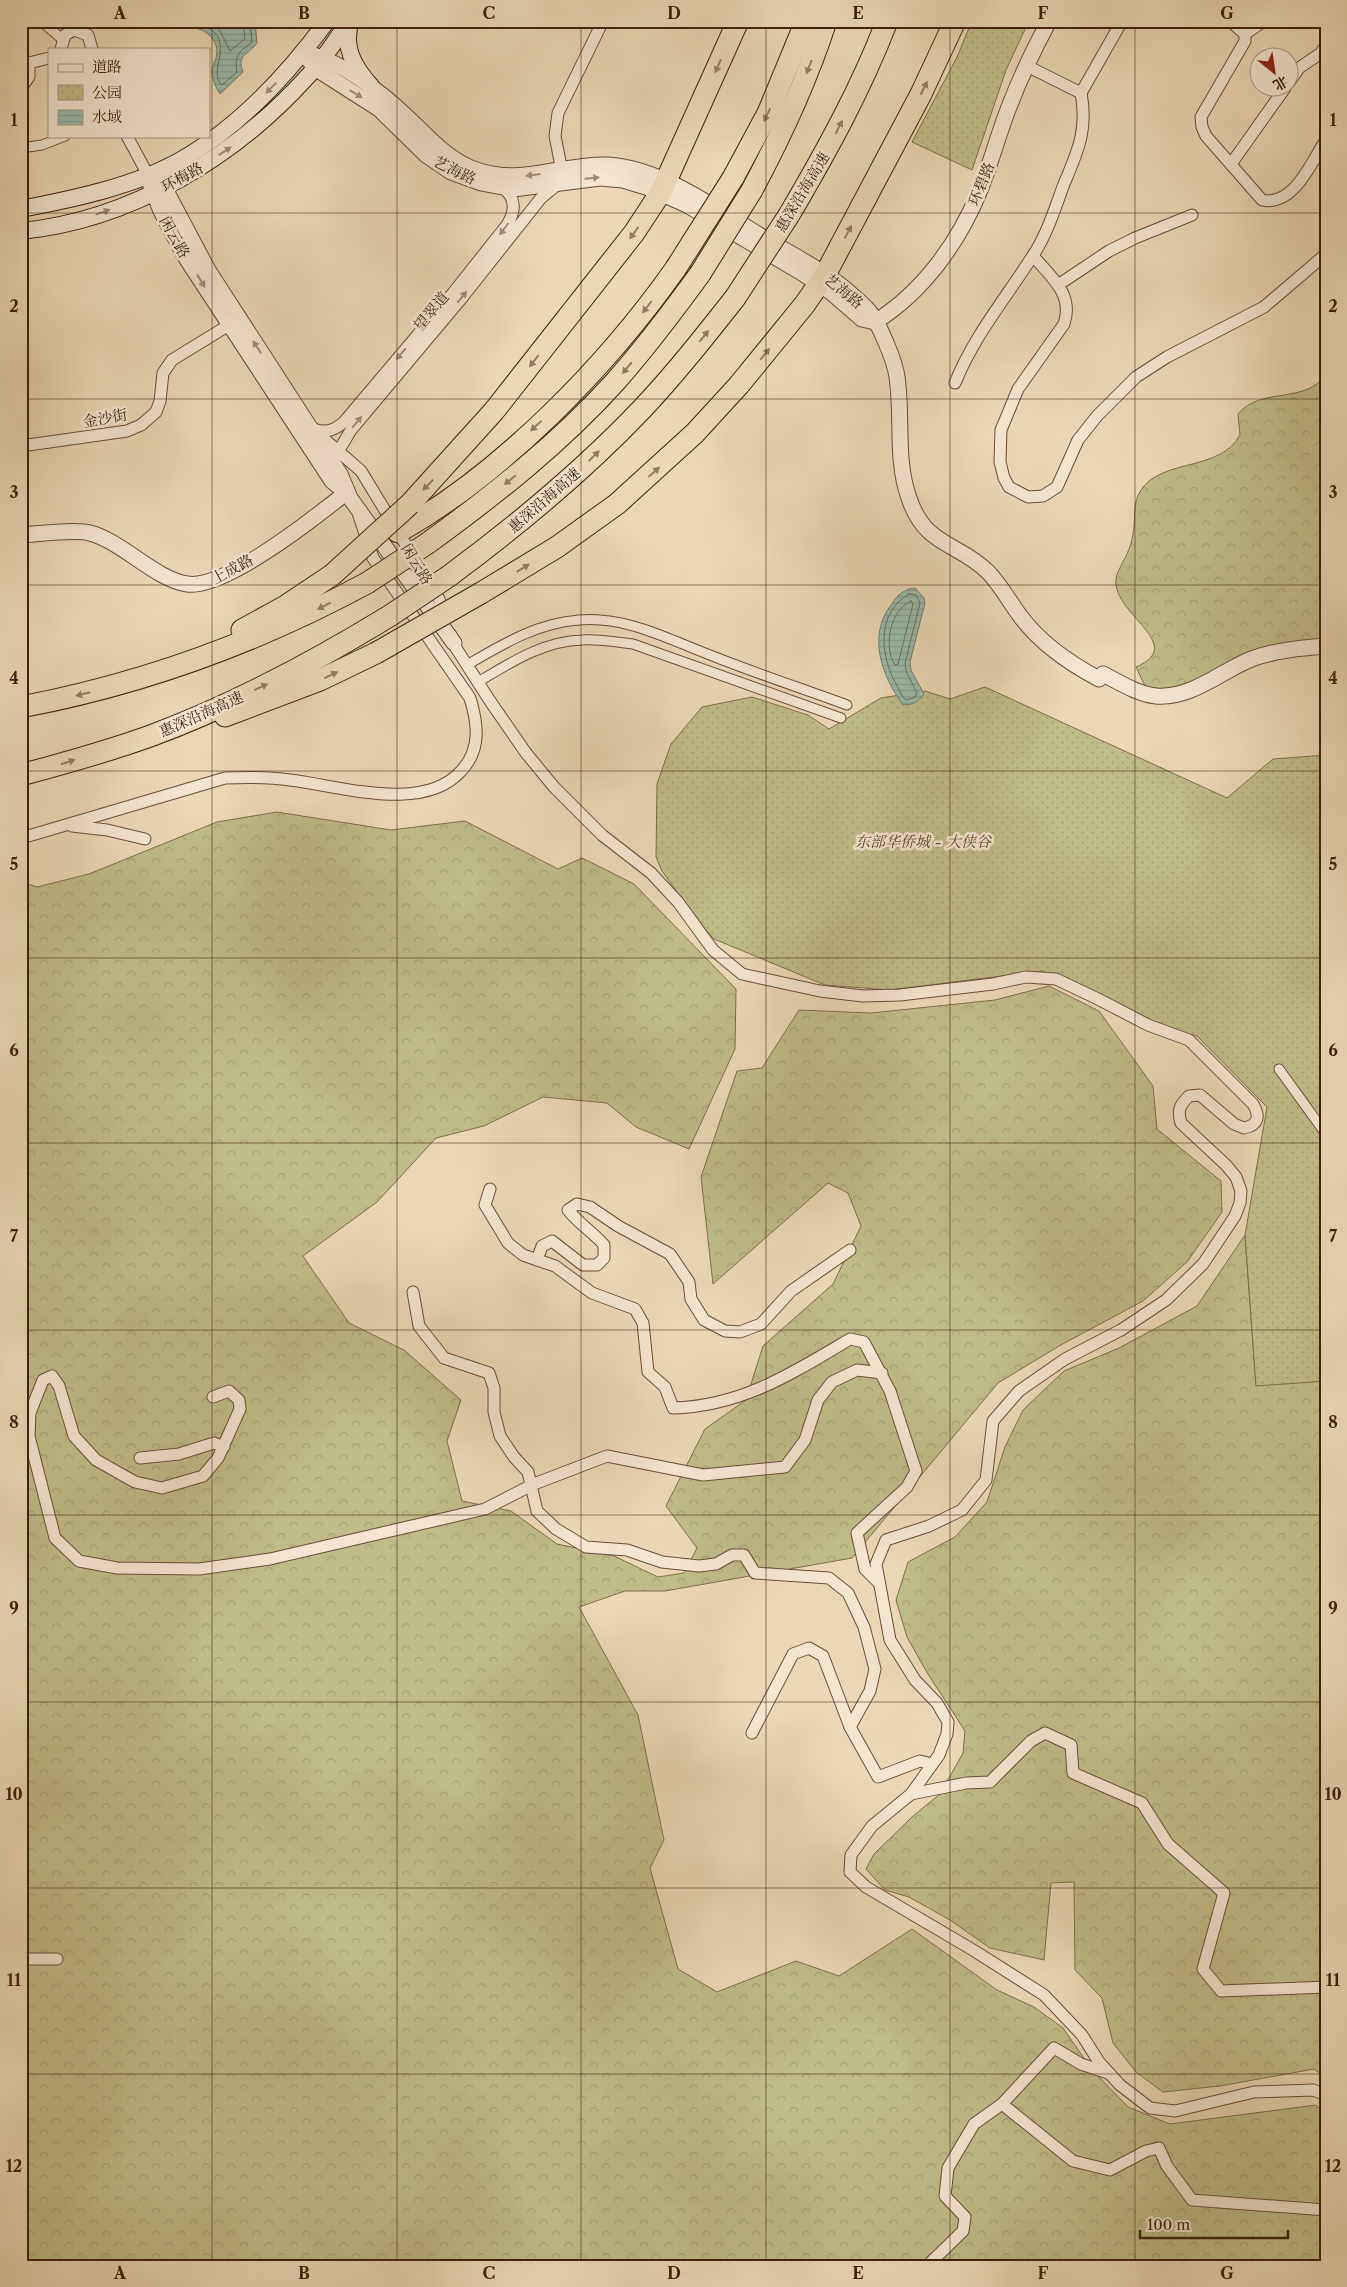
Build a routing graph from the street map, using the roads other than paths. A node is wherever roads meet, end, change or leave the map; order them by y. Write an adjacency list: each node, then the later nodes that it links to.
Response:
1 (41, 21): 15 (street)
2 (327, 21): 18 (main road, 环梅路)
3 (350, 21): 20 (main road, 环梅路); 24 (main road)
4 (603, 21): 34 (street)
5 (738, 21): 36 (highway, one-way to 36)
6 (806, 21): 55 (highway, one-way to 55, bridge)
7 (826, 21): 60 (highway, one-way to 60, bridge)
8 (887, 21): 65 (highway, 惠深沿海高速, one-way to 8, bridge)
9 (955, 21): 45 (highway, one-way to 9)
10 (1049, 21): 22 (street, 环碧路)
11 (1122, 21): 26 (street)
12 (1230, 21): 14 (street)
13 (1264, 21): 14 (street)
14 (1245, 34): 32 (street)
15 (65, 35): 17 (street)
16 (1326, 45): 23 (street)
17 (92, 48)
18 (303, 52): 20 (street, 艺海路); 33 (main road, 环梅路, one-way to 33)
19 (48, 58): 21 (street)
20 (319, 63): 24 (street, 艺海路); 35 (street, 艺海路, one-way to 35); 37 (main road, 环梅路, one-way to 20)
21 (25, 64): 25 (street)
22 (1027, 66): 26 (street); 47 (street, 环碧路)
23 (1300, 67)
24 (371, 86): 34 (street, 艺海路, one-way to 24)
25 (21, 90)
26 (1081, 93): 44 (street)
27 (1278, 98): 32 (street)
28 (60, 138): 31 (street)
29 (127, 138): 33 (street)
30 (1326, 140): 32 (street)
31 (21, 148)
32 (1231, 164)
33 (148, 175): 37 (street, 闲云路); 38 (main road, 环梅路)
34 (561, 177): 35 (street, 艺海路); 36 (street, 艺海路); 52 (street, 望翠道, one-way to 34)
35 (502, 187): 50 (street, 望翠道, one-way to 50)
36 (663, 187): 45 (street, 艺海路); 60 (highway, one-way to 60, bridge)
37 (158, 190): 41 (main road, 环梅路, one-way to 37); 48 (street, 闲云路, one-way to 48); 50 (street, 闲云路, one-way to 37)
38 (75, 198): 39 (main road, 环梅路); 41 (main road)
39 (21, 209)
40 (1192, 215): 46 (street)
41 (80, 219): 42 (main road, 环梅路)
42 (21, 231)
43 (1326, 254): 46 (street)
44 (1033, 256): 46 (street); 49 (street)
45 (822, 279): 47 (street, 艺海路); 65 (highway, one-way to 45, bridge)
46 (1058, 285)
47 (875, 322): 58 (street)
48 (229, 325): 51 (street, 金沙街); 53 (street, 闲云路)
49 (955, 383)
50 (308, 426): 52 (street, 闲云路)
51 (21, 446)
52 (336, 456): 53 (street, 闲云路); 55 (street, 闲云路)
53 (347, 492): 54 (street, 闲云路); 56 (street, 上成路)
54 (356, 506): 57 (street, 闲云路); 67 (street)
55 (398, 532): 57 (street, 闲云路)
56 (21, 535)
57 (454, 643): 59 (street, 闲云路)
58 (1326, 646)
59 (467, 664): 61 (street, 闲云路); 62 (street)
60 (131, 682): 63 (highway, one-way to 63)
61 (478, 682): 64 (street); 81 (street, 闲云路)
62 (846, 705)
63 (21, 707)
64 (841, 718)
65 (153, 735): 66 (highway, 惠深沿海高速, one-way to 65)
66 (21, 775)
67 (66, 826): 68 (street); 69 (street)
68 (25, 837)
69 (145, 838)
70 (1279, 1069): 71 (street)
71 (1326, 1134)
72 (490, 1189): 74 (street)
73 (850, 1250): 74 (street)
74 (537, 1260): 76 (street)
75 (413, 1292): 80 (street)
76 (882, 1373): 80 (street); 81 (street)
77 (214, 1398): 78 (street)
78 (224, 1447): 79 (street); 80 (street)
79 (140, 1458)
80 (530, 1486): 82 (street)
81 (879, 1583): 84 (street)
82 (850, 1727): 83 (street); 84 (street)
83 (752, 1733)
84 (932, 1764): 85 (street)
85 (911, 1794): 88 (street); 89 (street)
86 (21, 1959): 87 (street)
87 (56, 1959)
88 (1326, 1987)
89 (1110, 2074): 90 (street); 91 (street)
90 (1326, 2094)
91 (1002, 2104): 92 (street); 93 (street)
92 (1326, 2210)
93 (927, 2266)

